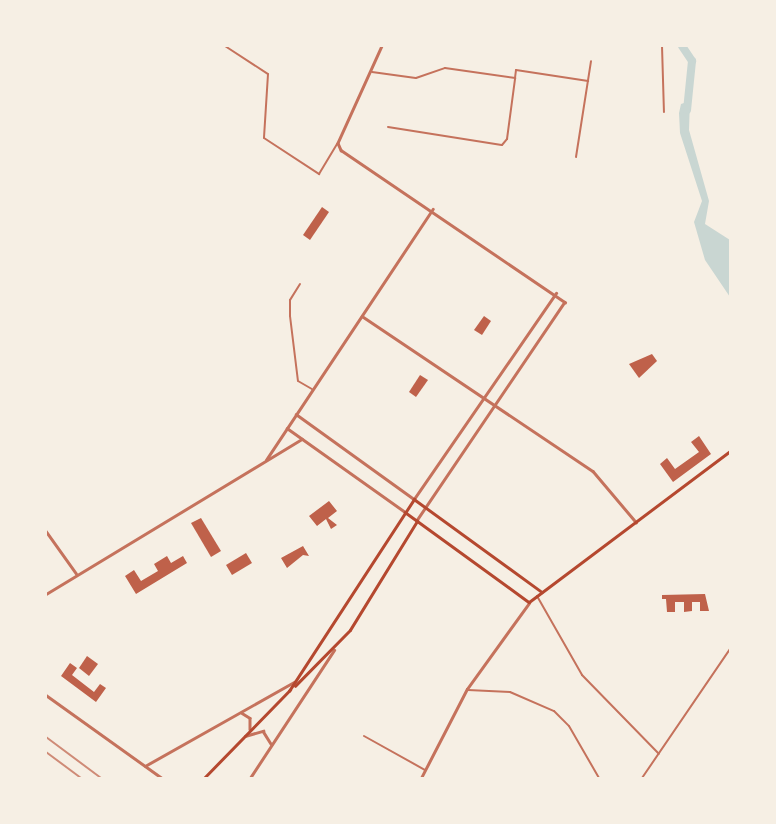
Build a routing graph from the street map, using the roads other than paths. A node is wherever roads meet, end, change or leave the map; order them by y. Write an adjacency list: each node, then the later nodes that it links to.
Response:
1 (225, 46): 10 (street)
2 (382, 46): 5 (street)
3 (662, 46): 8 (street)
4 (591, 61): 7 (street)
5 (371, 72): 6 (street); 10 (street)
6 (515, 78): 7 (street); 9 (street)
7 (588, 81): 11 (street)
8 (664, 112)
9 (388, 127)
10 (338, 143): 12 (street)
11 (576, 157)
12 (433, 209): 14 (street); 15 (street)
13 (300, 284): 16 (street)
14 (556, 293): 17 (street); 18 (street)
15 (362, 316): 16 (street); 17 (street)
16 (312, 390): 19 (street)
17 (485, 398): 18 (street); 24 (street)
18 (498, 407): 25 (street); 28 (street)
19 (296, 414): 20 (street); 24 (street)
20 (287, 428): 21 (street); 23 (street)
21 (302, 439): 23 (street); 26 (street)
22 (730, 451): 28 (main road)
23 (265, 460): 30 (street)
24 (414, 499): 25 (main road); 26 (main road)
25 (426, 508): 27 (street); 31 (main road)
26 (404, 512): 27 (main road); 37 (main road)
27 (417, 521): 34 (main road); 36 (main road)
28 (636, 522): 31 (main road)
29 (46, 531): 30 (street)
30 (76, 573): 32 (street)
31 (542, 592): 33 (main road)
32 (46, 594)
33 (536, 596): 34 (main road); 45 (street)
34 (529, 602): 38 (street)
35 (730, 649): 45 (street)
36 (334, 650): 39 (main road); 44 (street)
37 (296, 680): 39 (main road); 41 (street)
38 (467, 690): 47 (street); 52 (street)
39 (289, 691): 43 (main road)
40 (46, 695): 46 (street)
41 (239, 713): 43 (street); 46 (street)
42 (364, 736): 47 (street)
43 (245, 737): 44 (street); 49 (main road)
44 (268, 750): 50 (street)
45 (659, 754): 53 (street)
46 (145, 766): 48 (street)
47 (426, 770): 51 (street)
48 (162, 779)
49 (204, 779)
50 (250, 779)
51 (421, 779)
52 (599, 779)
53 (642, 779)

